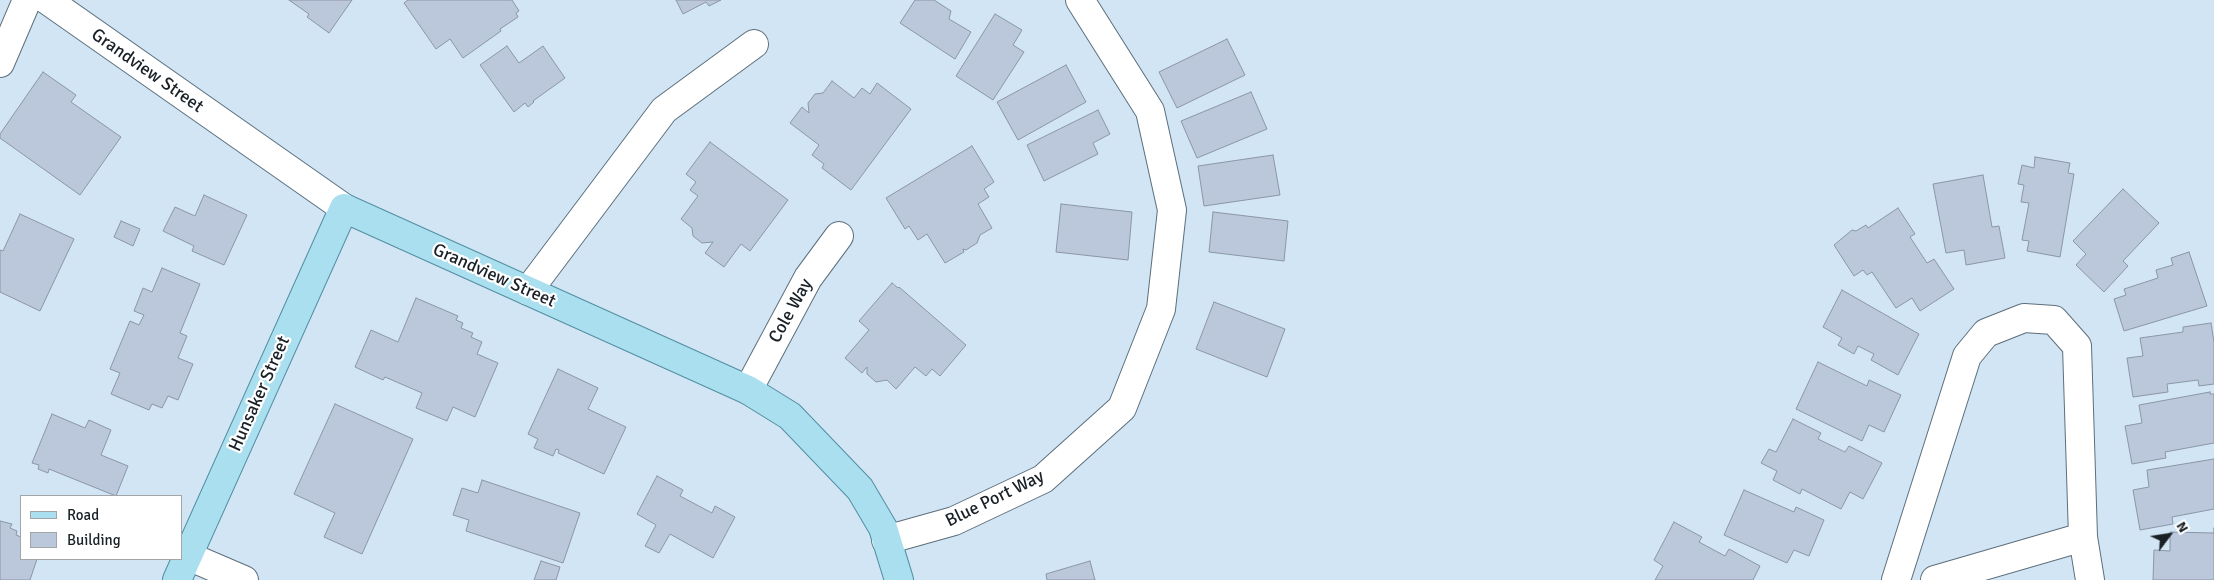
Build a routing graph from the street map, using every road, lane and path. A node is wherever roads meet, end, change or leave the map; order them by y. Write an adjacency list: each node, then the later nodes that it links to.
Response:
1 (27, 0): 5 (street)
2 (47, 0): 6 (street, Grandview Street)
3 (1080, 0): 11 (street, Blue Port Way)
4 (754, 44): 8 (street)
5 (0, 63)
6 (344, 208): 8 (main road, Grandview Street); 12 (main road, Hunsaker Street)
7 (839, 236): 9 (street, Cole Way)
8 (528, 291): 9 (main road, Grandview Street)
9 (748, 390): 11 (main road, Grandview Street)
10 (2083, 537): 15 (street); 16 (street); 17 (street)
11 (886, 540): 14 (main road, Grandview Street)
12 (182, 568): 13 (street)
13 (244, 580)
14 (899, 580)
15 (1896, 580)
16 (1935, 580)
17 (2090, 580)

